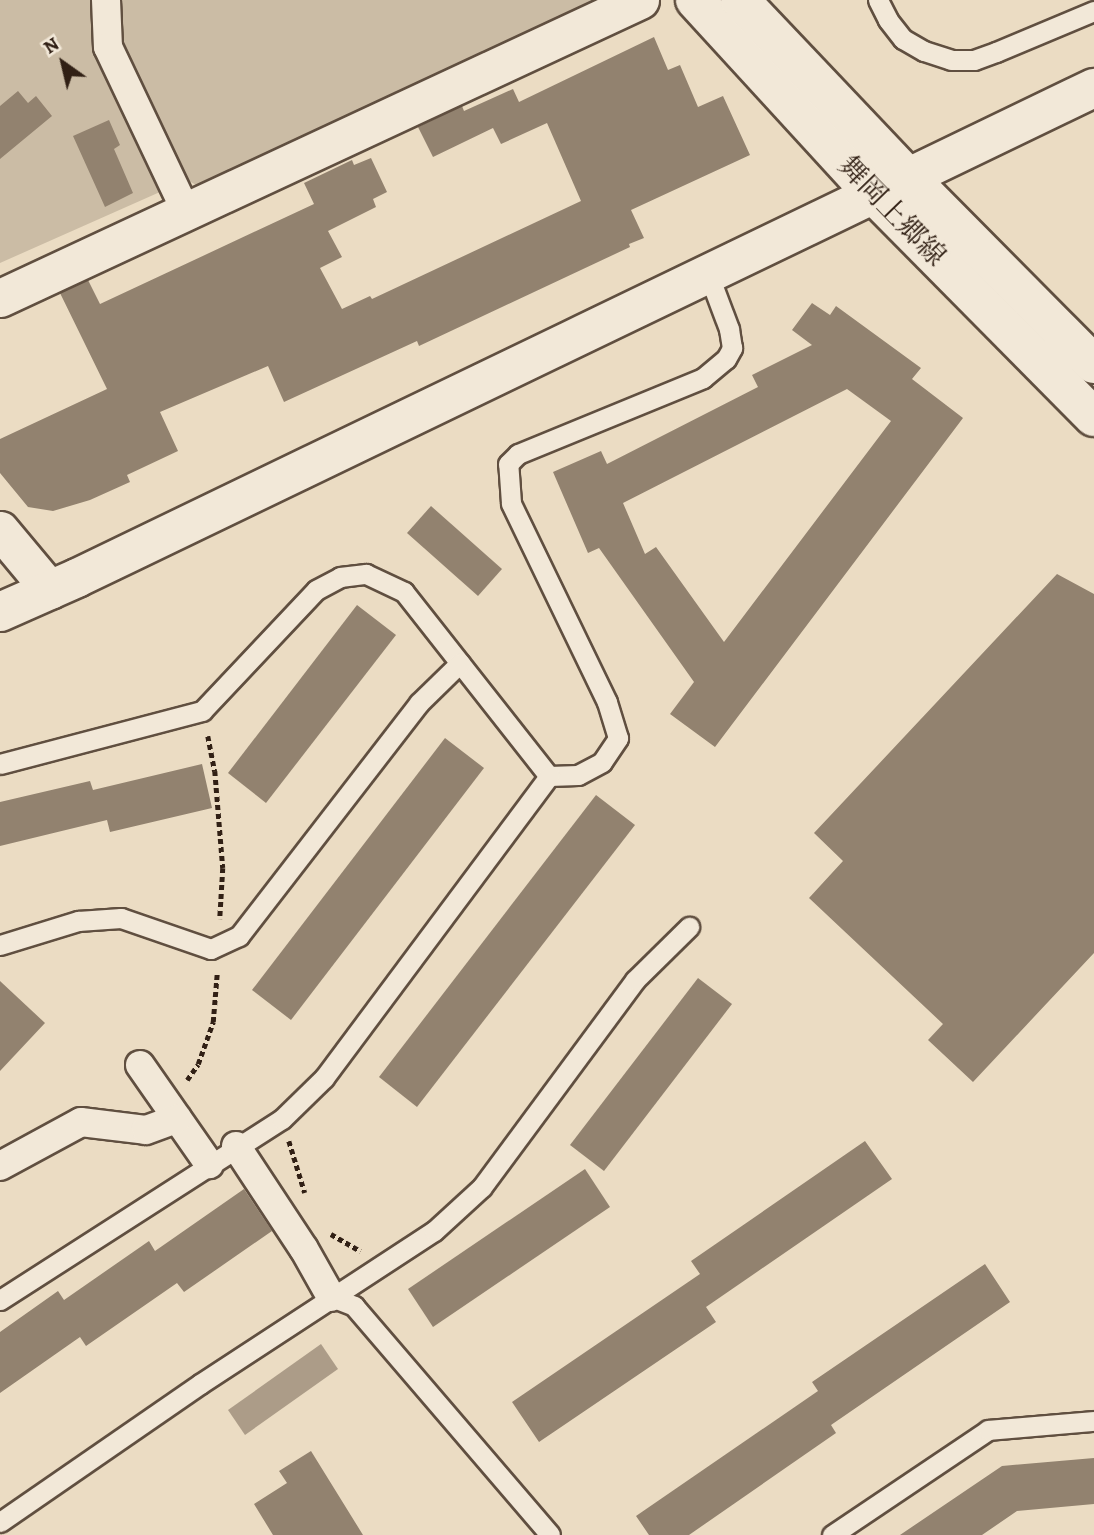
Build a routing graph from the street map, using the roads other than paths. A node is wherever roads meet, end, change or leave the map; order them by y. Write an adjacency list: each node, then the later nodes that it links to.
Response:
1 (106, 0): 10 (street)
2 (640, 0): 10 (street)
3 (695, 0): 9 (street, 舞岡上郷線)
4 (740, 0): 8 (street, 舞岡上郷線)
5 (878, 0): 6 (lane)
6 (1094, 11)
7 (1094, 88): 8 (street)
8 (909, 178): 9 (street); 13 (street, 舞岡上郷線)
9 (872, 193): 11 (street); 14 (street, 舞岡上郷線)
10 (186, 211): 12 (street)
11 (708, 274): 16 (street); 20 (lane)
12 (0, 299)
13 (1094, 364)
14 (1094, 416)
15 (0, 530): 16 (street)
16 (50, 590): 17 (street)
17 (0, 612)
18 (460, 663): 19 (lane); 20 (lane); 22 (lane)
19 (0, 764)
20 (550, 776): 25 (lane)
21 (689, 927): 28 (lane)
22 (0, 945)
23 (140, 1065): 24 (street)
24 (173, 1113): 26 (street); 27 (street)
25 (236, 1146): 26 (lane); 28 (street)
26 (209, 1164): 29 (lane)
27 (0, 1166)
28 (331, 1297): 31 (lane); 32 (lane)
29 (0, 1300)
30 (1094, 1421): 33 (lane)
31 (0, 1522)
32 (550, 1535)
33 (832, 1535)

